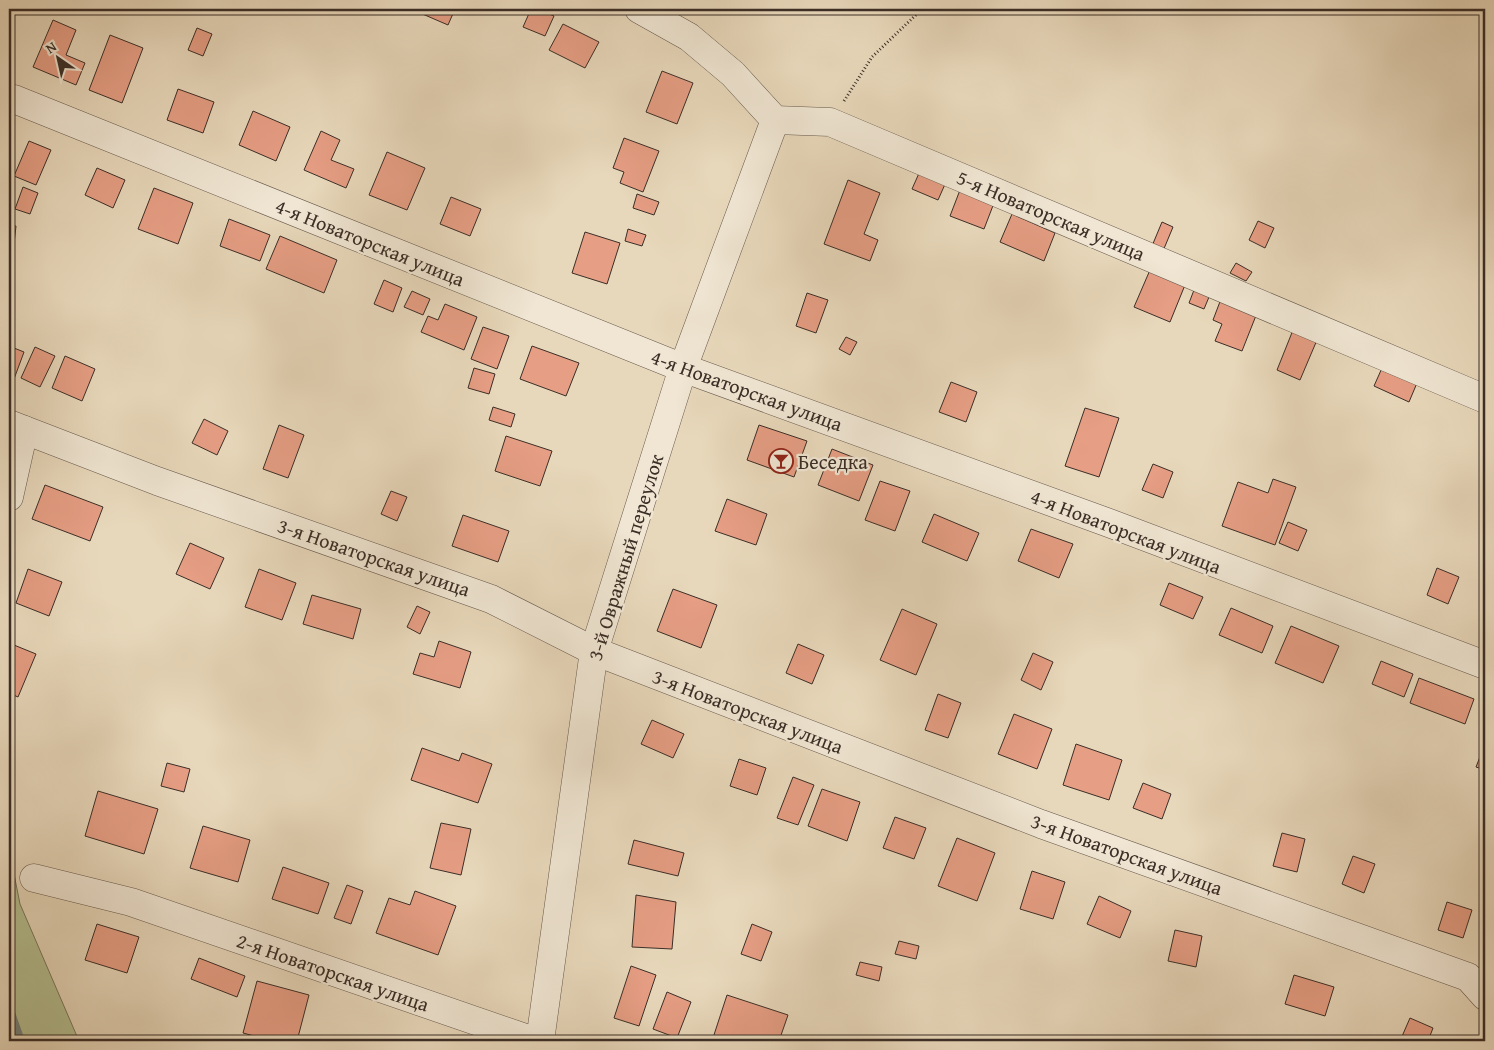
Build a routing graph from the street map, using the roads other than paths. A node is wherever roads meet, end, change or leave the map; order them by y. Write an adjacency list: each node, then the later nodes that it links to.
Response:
1 (639, 9): 3 (street)
2 (14, 99): 4 (street, 4-я Новаторская улица)
3 (776, 120): 4 (street, 3-й Овражный переулок); 5 (street, 5-я Новаторская улица)
4 (683, 368): 8 (street, 3-й Овражный переулок); 9 (street, 4-я Новаторская улица)
5 (1485, 400)
6 (16, 427): 7 (street); 8 (street, 3-я Новаторская улица)
7 (9, 497)
8 (594, 651): 11 (street, 3-я Новаторская улица); 13 (street, 3-й Овражный переулок)
9 (1485, 665)
10 (34, 878): 12 (street, 2-я Новаторская улица)
11 (1485, 996)
12 (534, 1041)
13 (540, 1041)

